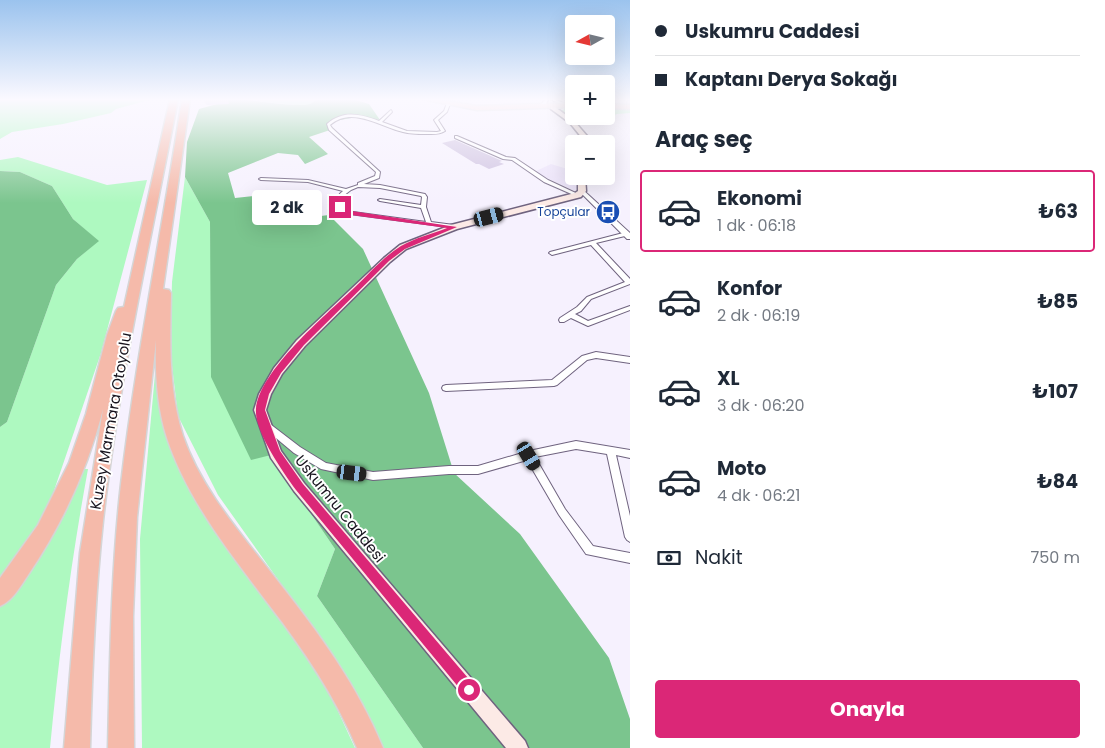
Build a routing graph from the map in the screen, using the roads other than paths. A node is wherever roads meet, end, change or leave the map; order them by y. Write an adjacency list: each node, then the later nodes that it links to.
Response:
1 (170, 134): 7 (highway, Kuzey Marmara Otoyolu)
2 (177, 134): 7 (highway, Kuzey Marmara Otoyolu)
3 (334, 134): 6 (street)
4 (456, 137): 10 (street)
5 (261, 179): 9 (street)
6 (360, 184): 9 (street); 12 (street)
7 (165, 185): 15 (highway, Kuzey Marmara Otoyolu); 19 (highway, Kuzey Marmara Otoyolu)
8 (580, 185): 10 (main road)
9 (345, 190): 13 (street)
10 (580, 193): 14 (main road, Uskumru Caddesi); 16 (street)
11 (380, 200): 12 (street)
12 (423, 207): 13 (street)
13 (429, 223): 14 (street)
14 (454, 227): 26 (main road, Uskumru Caddesi)
15 (166, 230): 34 (highway, Kuzey Marmara Otoyolu); 35 (highway)
16 (628, 235): 17 (street)
17 (592, 242): 18 (street); 20 (street)
18 (552, 253)
19 (137, 282): 32 (highway); 33 (highway, Kuzey Marmara Otoyolu)
20 (629, 282): 22 (street)
21 (630, 308): 22 (street)
22 (571, 315): 23 (street)
23 (562, 320)
24 (630, 360): 25 (street)
25 (446, 388)
26 (264, 424): 29 (street); 36 (main road, Uskumru Caddesi)
27 (611, 452): 28 (street); 29 (street); 30 (street)
28 (630, 454)
29 (529, 456): 31 (street)
30 (630, 537)
31 (630, 558)
32 (0, 595)
33 (76, 748)
34 (121, 748)
35 (370, 748)
36 (518, 748)

